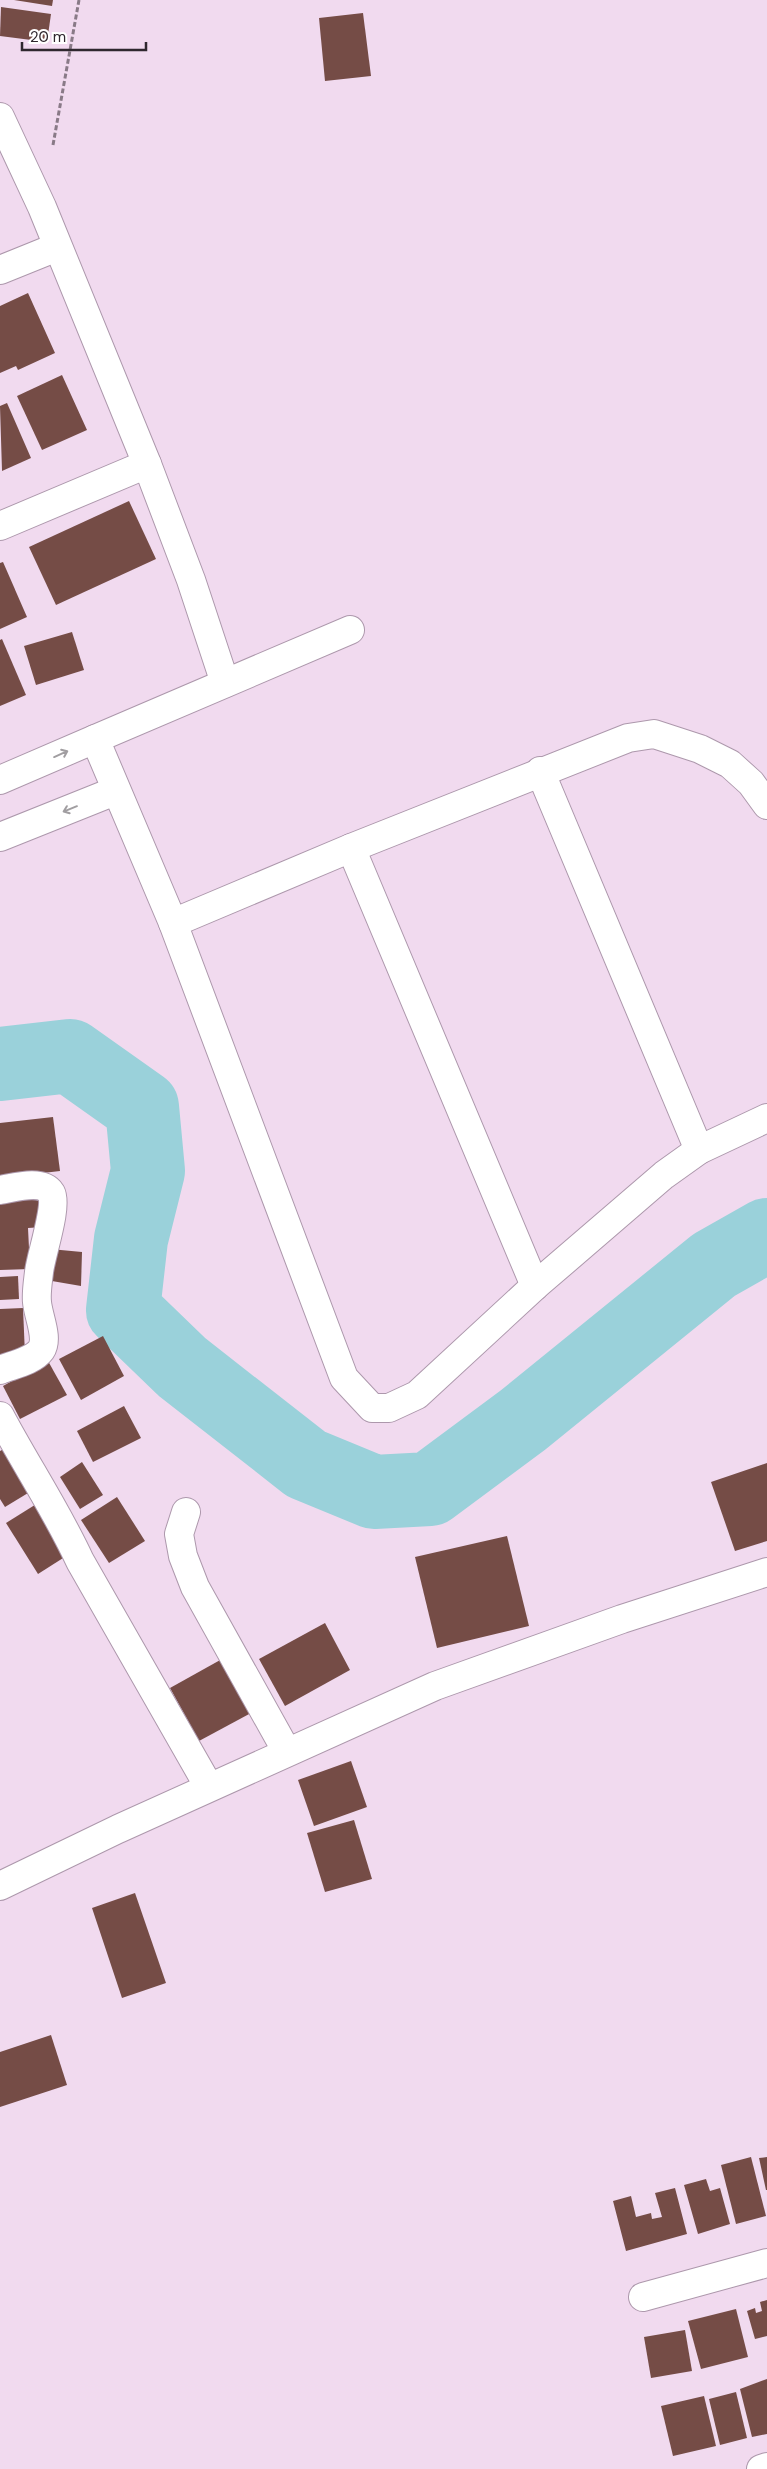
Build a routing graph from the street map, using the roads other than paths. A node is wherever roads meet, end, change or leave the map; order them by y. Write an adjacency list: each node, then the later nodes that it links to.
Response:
1 (0, 117): 2 (street)
2 (57, 247): 3 (street); 4 (street)
3 (0, 270)
4 (147, 464): 5 (street); 7 (street)
5 (0, 526)
6 (350, 630): 7 (street)
7 (225, 684): 8 (street)
8 (95, 738): 10 (street, one-way to 8); 11 (street)
9 (540, 771): 12 (street); 14 (street); 17 (street)
10 (0, 780)
11 (115, 791): 13 (street, one-way to 13); 15 (street)
12 (767, 805)
13 (0, 837)
14 (351, 848): 15 (street); 19 (street)
15 (172, 923): 19 (street)
16 (767, 1118): 17 (street)
17 (699, 1150): 19 (street)
18 (0, 1190): 20 (street)
19 (535, 1286)
20 (0, 1370)
21 (0, 1416): 25 (street)
22 (186, 1512): 24 (street)
23 (767, 1572): 24 (street)
24 (287, 1752): 25 (street)
25 (209, 1787): 26 (street)
26 (0, 1886)
27 (767, 2263): 28 (street)
28 (642, 2297)
29 (767, 2467): 30 (street)
30 (761, 2469)

